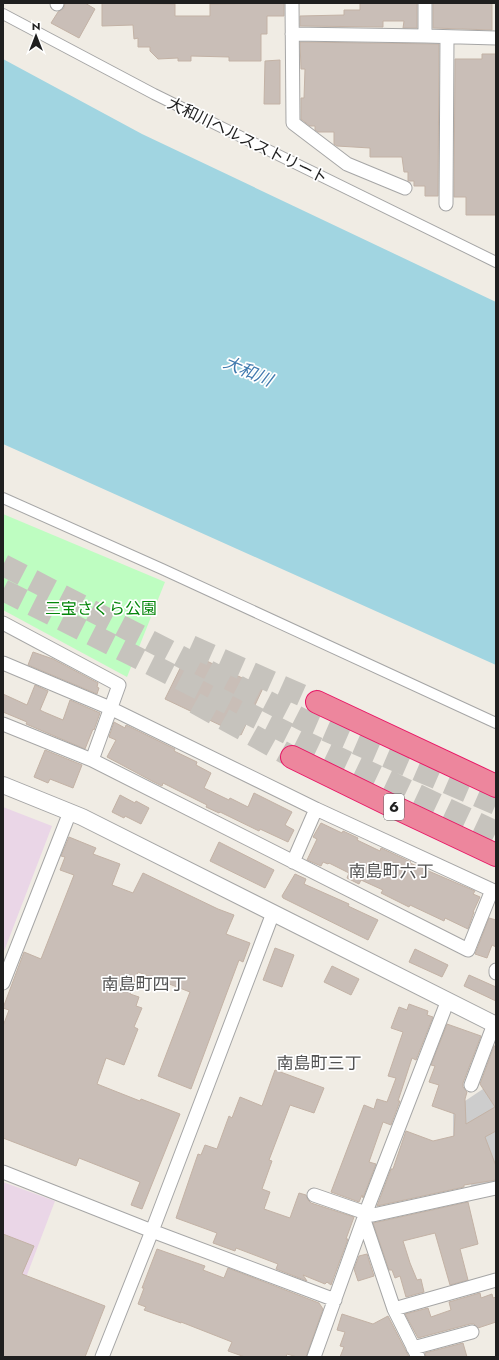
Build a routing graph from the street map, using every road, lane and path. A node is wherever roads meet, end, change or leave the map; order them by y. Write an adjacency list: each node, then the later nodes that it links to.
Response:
1 (292, 3): 4 (street)
2 (425, 3): 5 (street)
3 (3, 14): 10 (street, 大和川ヘルスストリート)
4 (292, 34): 5 (street); 8 (street)
5 (425, 36): 6 (street)
6 (447, 37): 7 (street); 9 (street)
7 (496, 38)
8 (405, 188)
9 (446, 204)
10 (496, 262)
11 (3, 498): 16 (street)
12 (3, 623): 15 (street)
13 (3, 663): 15 (street)
14 (317, 702): 21 (highway)
15 (110, 708): 19 (street); 22 (street)
16 (496, 723)
17 (3, 724): 19 (street)
18 (292, 756): 24 (highway, 6)
19 (92, 760): 25 (street)
20 (3, 785): 23 (street)
21 (496, 786)
22 (316, 809): 25 (street); 26 (street)
23 (70, 812): 27 (street); 30 (street)
24 (496, 855)
25 (293, 862): 26 (street)
26 (494, 891)
27 (273, 913): 31 (street); 38 (street)
28 (496, 970): 29 (street)
29 (496, 973)
30 (3, 983)
31 (448, 1000): 32 (street); 37 (street)
32 (495, 1024): 33 (street)
33 (471, 1086)
34 (3, 1172): 38 (street)
35 (496, 1188): 37 (street)
36 (314, 1195): 37 (street)
37 (365, 1216): 40 (street); 41 (street)
38 (152, 1231): 40 (street); 44 (street)
39 (496, 1280): 41 (street)
40 (335, 1300): 45 (street)
41 (394, 1308): 43 (street)
42 (472, 1332): 43 (street)
43 (416, 1352)
44 (102, 1357)
45 (314, 1357)

